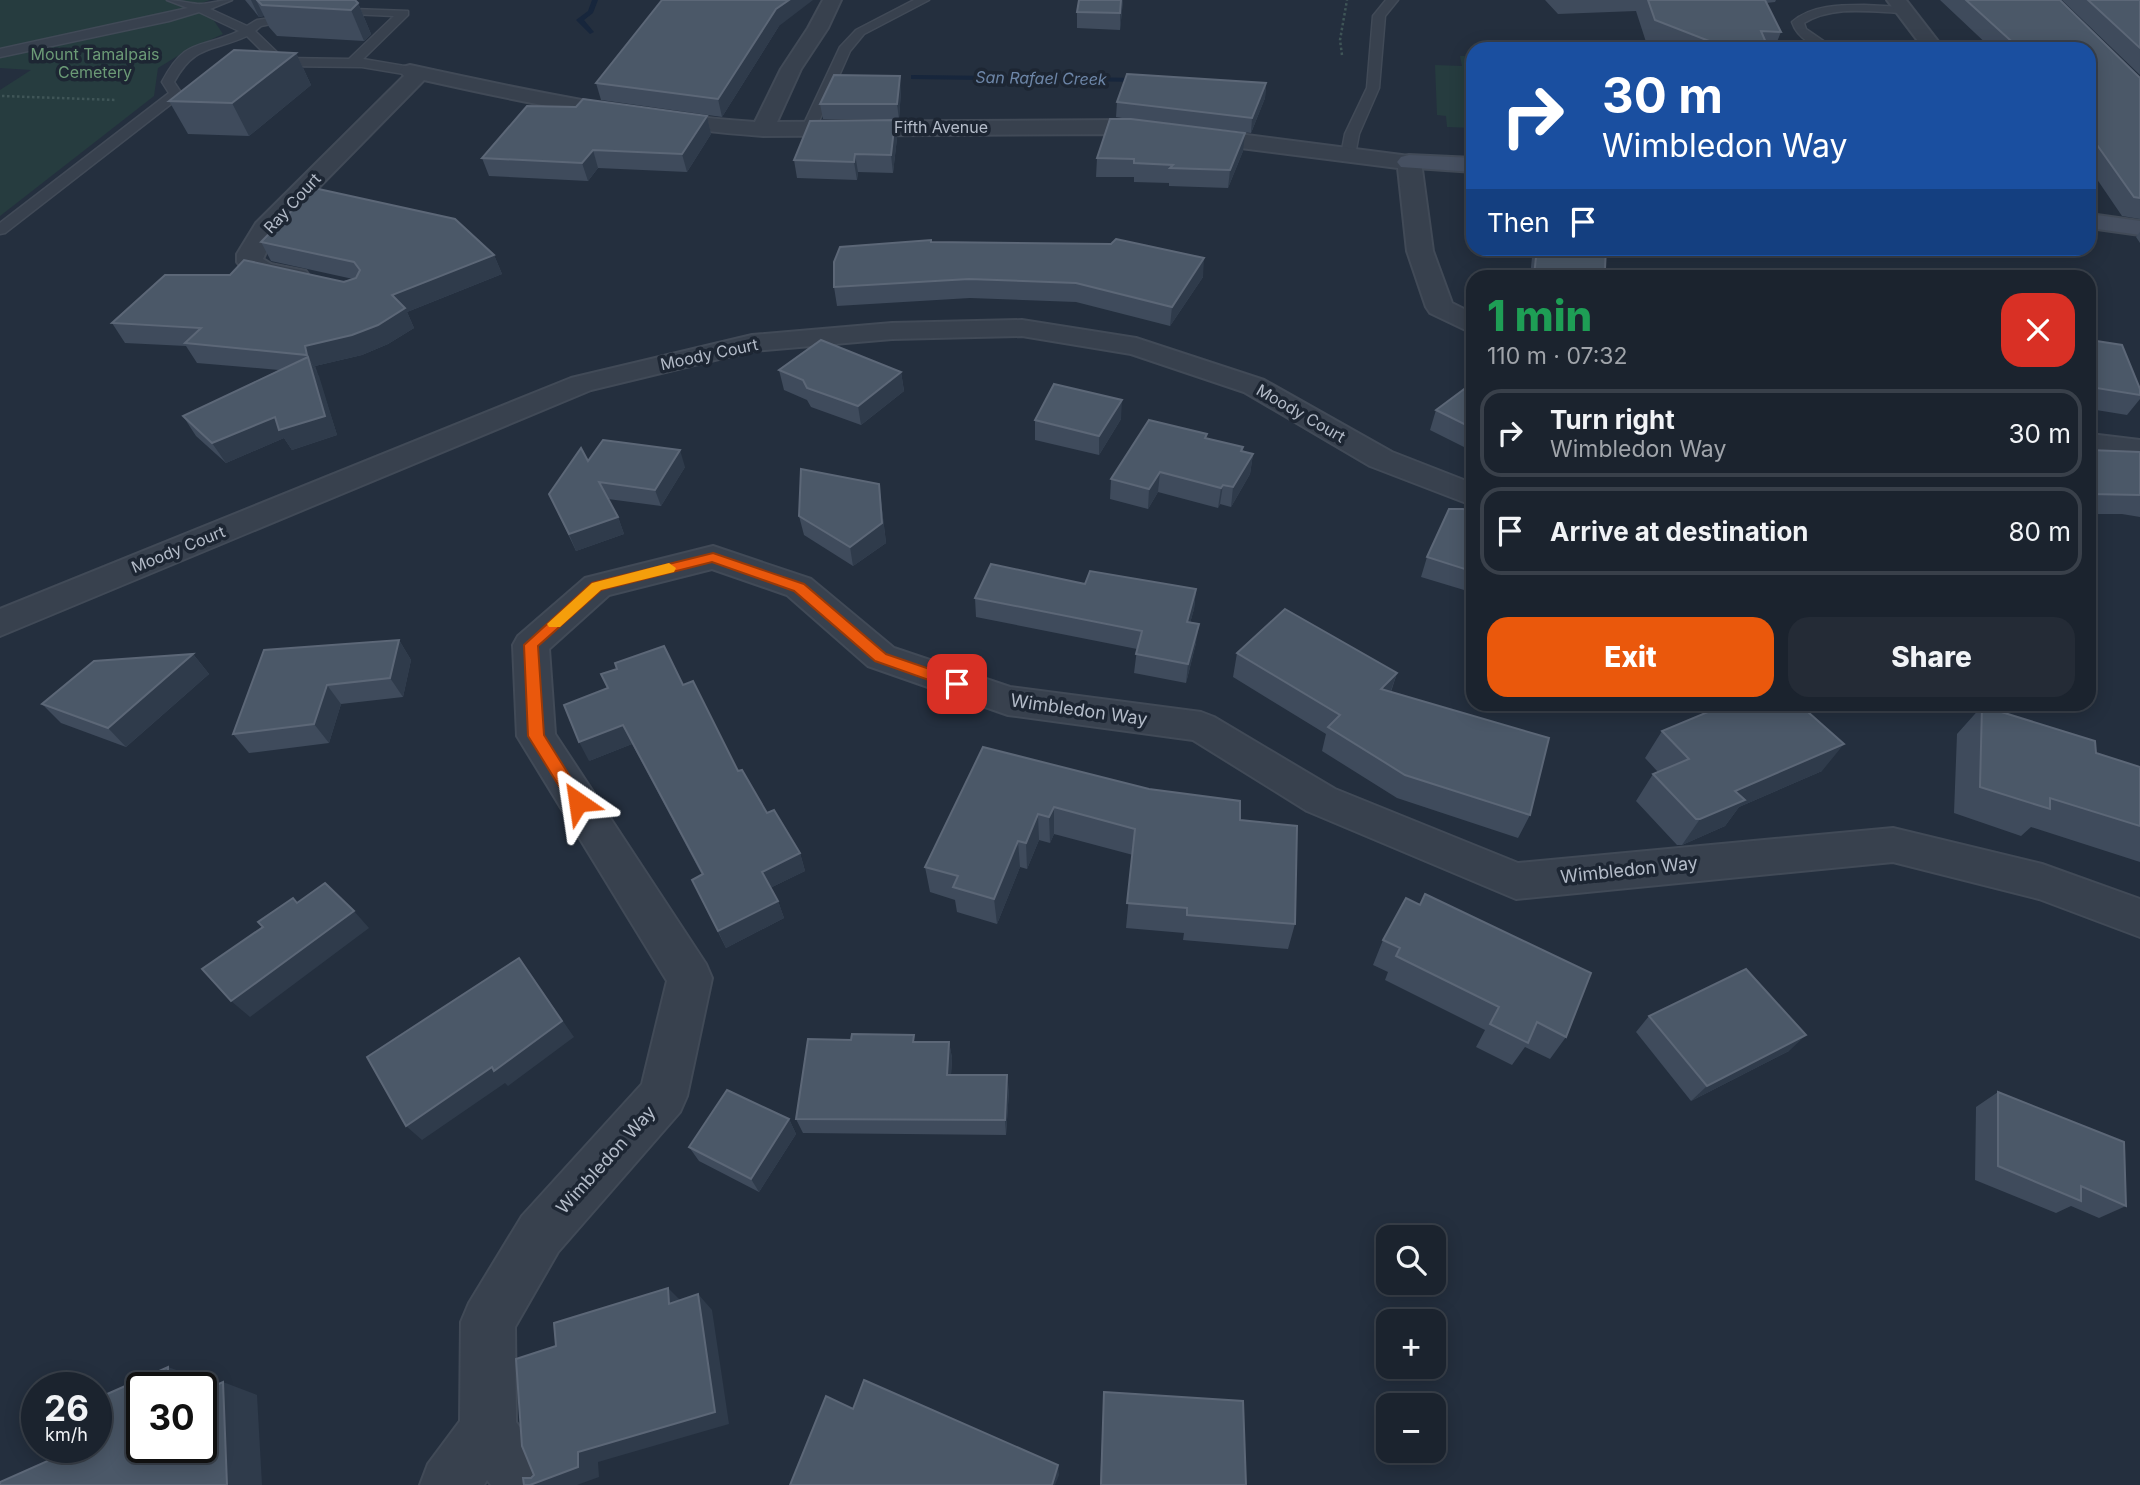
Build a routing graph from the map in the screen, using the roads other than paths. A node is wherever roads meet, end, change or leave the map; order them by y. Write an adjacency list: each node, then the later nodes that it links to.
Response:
1 (173, 0): 7 (lane)
2 (226, 0): 7 (lane)
3 (832, 0): 15 (street)
4 (923, 0): 14 (lane)
5 (1392, 0): 16 (lane)
6 (1900, 5): 9 (lane); 10 (street)
7 (200, 8): 8 (lane); 11 (lane)
8 (250, 32): 12 (lane); 12 (lane); 21 (lane)
9 (1818, 42)
10 (1929, 42)
11 (0, 53)
12 (352, 63): 13 (lane)
13 (415, 72): 15 (street, Fifth Avenue); 22 (street, Ray Court)
14 (809, 128): 15 (street, Fifth Avenue); 16 (street, Fifth Avenue)
15 (763, 129)
16 (1348, 155): 17 (street, Fifth Avenue)
17 (1409, 162): 18 (street, Fifth Avenue); 23 (street)
18 (1466, 165)
19 (2096, 222): 20 (street)
20 (2140, 228)
21 (0, 230)
22 (320, 282)
23 (1466, 322)
24 (2096, 444): 25 (street)
25 (2140, 450)
26 (1466, 493): 27 (street, Moody Court)
27 (0, 623)
28 (2140, 918): 29 (street, Wimbledon Way)
29 (488, 1430): 30 (street); 31 (street)
30 (449, 1485)
31 (525, 1485)

